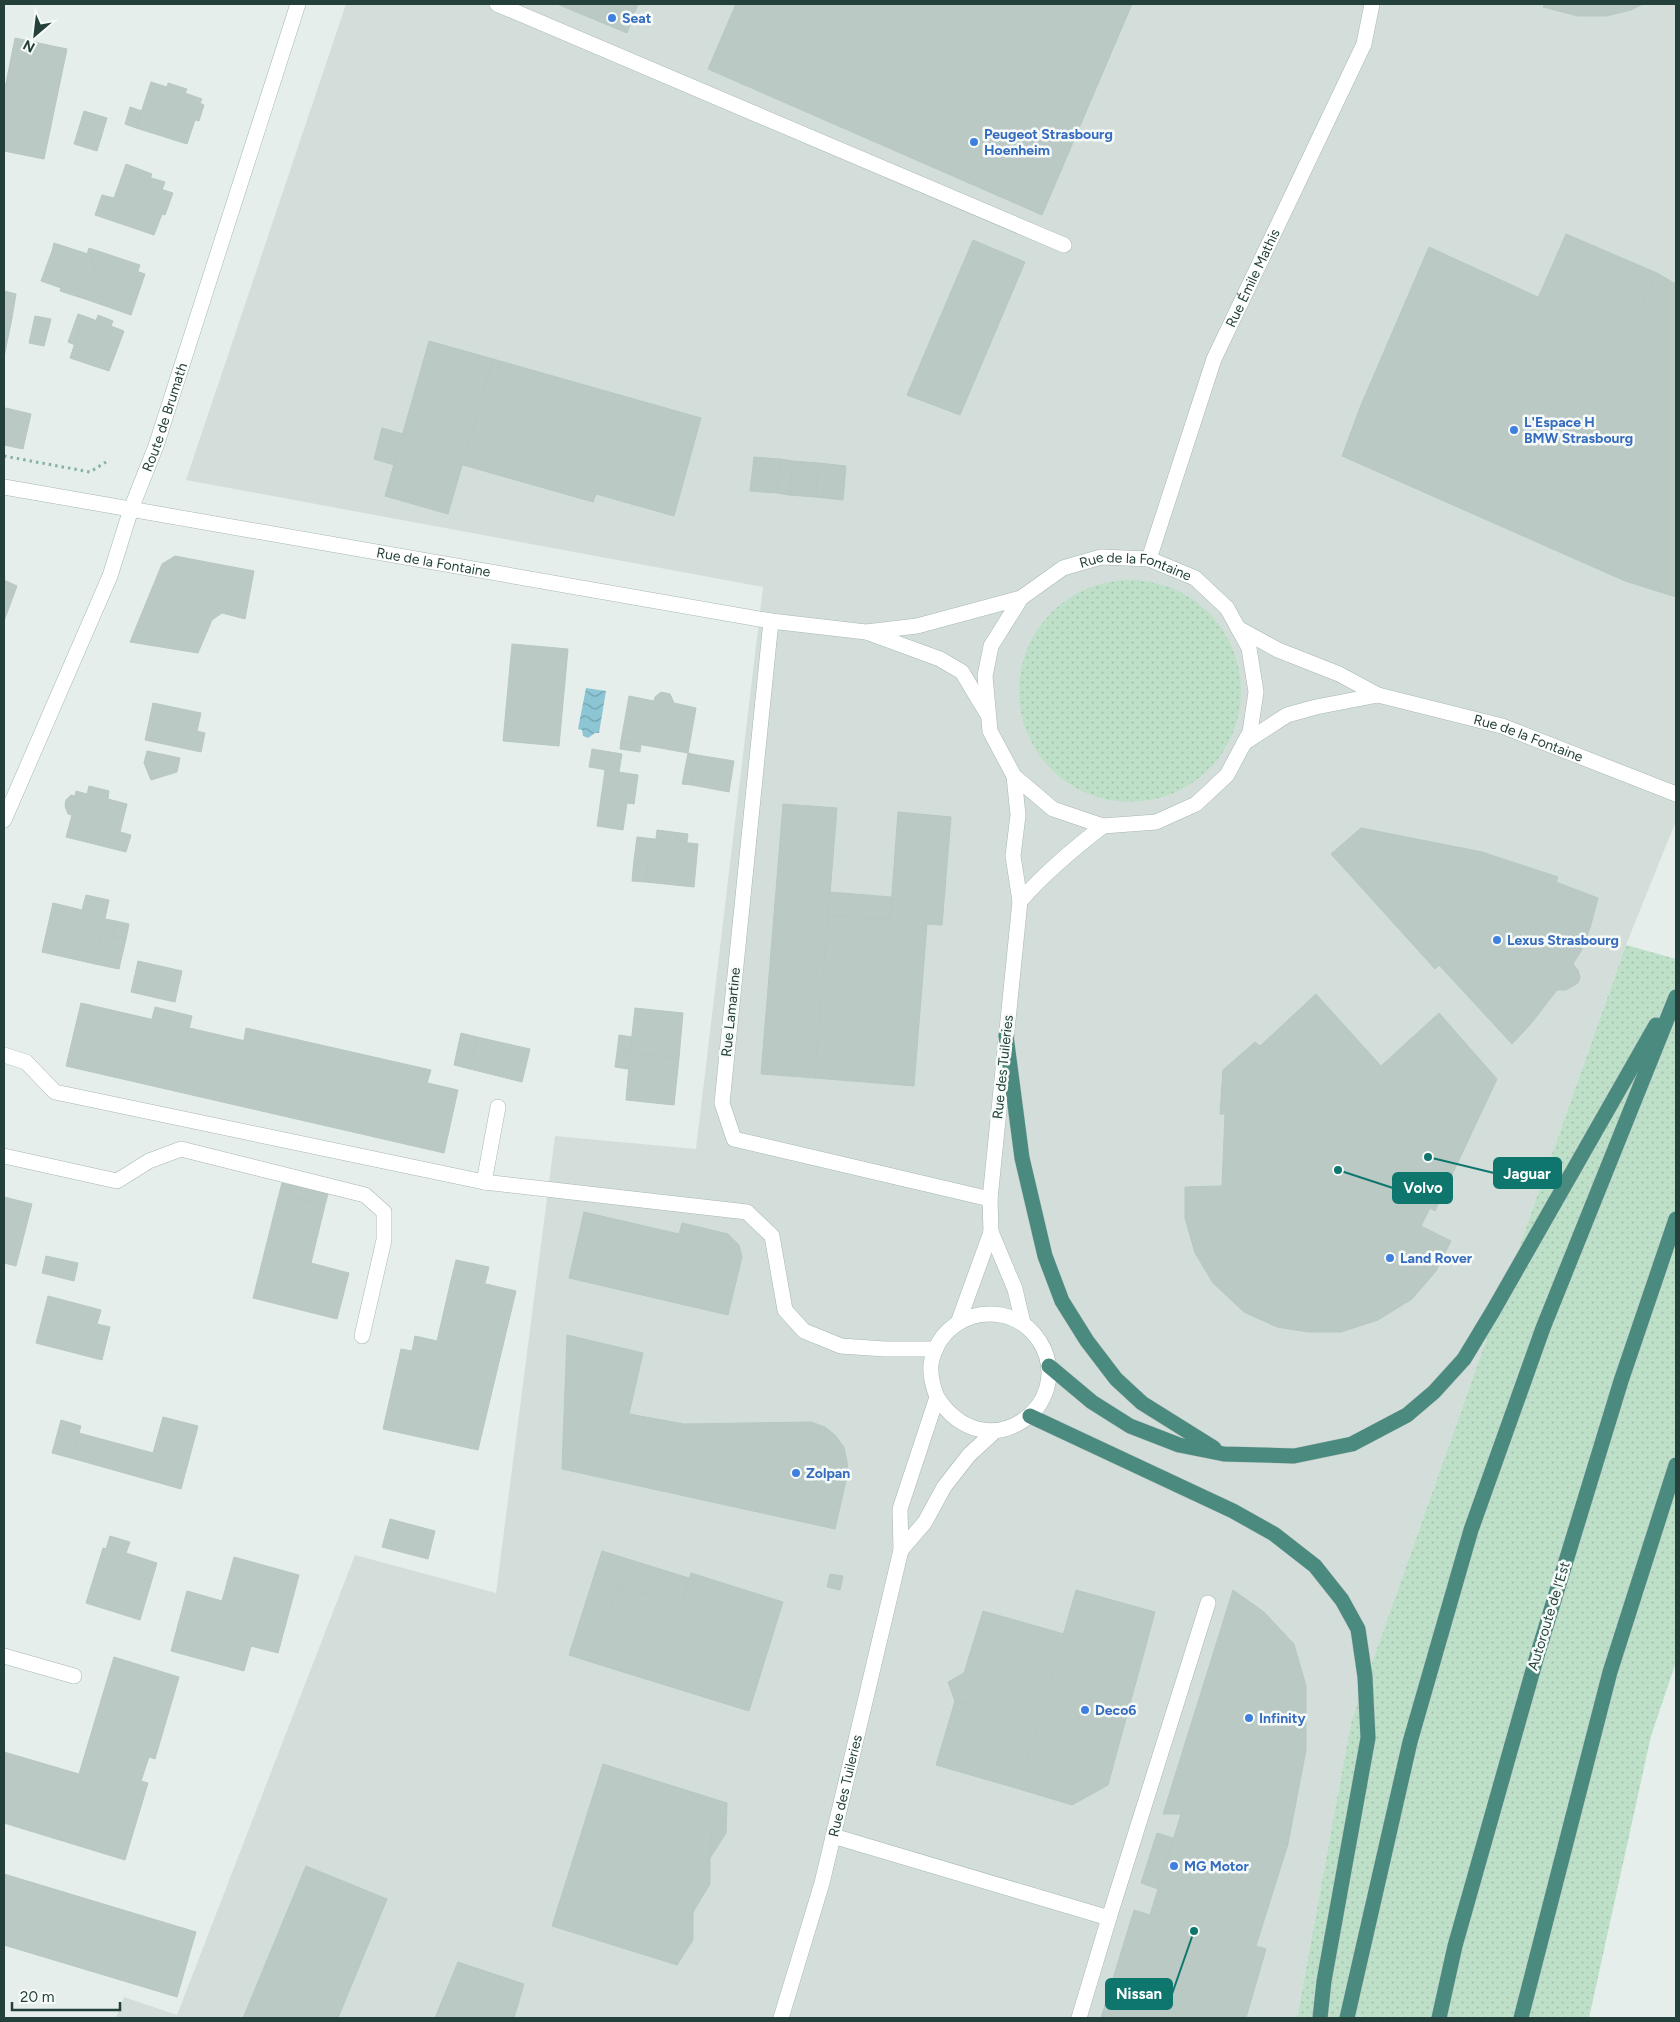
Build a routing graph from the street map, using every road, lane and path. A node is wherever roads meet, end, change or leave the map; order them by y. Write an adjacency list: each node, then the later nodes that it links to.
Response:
1 (298, 4): 8 (street, Route de Brumath)
2 (497, 4): 4 (street)
3 (1372, 4): 9 (street, Rue Émile Mathis)
4 (1064, 245)
5 (4, 456): 6 (path)
6 (106, 462)
7 (4, 488): 8 (street, Rue de la Fontaine)
8 (131, 510): 11 (street, Rue de la Fontaine); 19 (street, Route de Brumath)
9 (1149, 559): 10 (street, Rue de la Fontaine); 12 (street, Rue de la Fontaine)
10 (1021, 598): 13 (street, Rue de la Fontaine); 15 (street, Rue de la Fontaine)
11 (770, 621): 13 (street, Rue de la Fontaine); 29 (street, Rue Lamartine)
12 (1237, 627): 14 (street, Rue de la Fontaine); 16 (street, Rue de la Fontaine)
13 (866, 632): 15 (street, Rue de la Fontaine)
14 (1378, 695): 16 (street, Rue de la Fontaine); 18 (street, Rue de la Fontaine)
15 (988, 716): 17 (street, Rue de la Fontaine)
16 (1244, 743): 20 (street, Rue de la Fontaine)
17 (1014, 776): 20 (street, Rue de la Fontaine); 21 (street, Rue des Tuileries)
18 (1676, 794)
19 (4, 820)
20 (1103, 826): 21 (street)
21 (1020, 901): 24 (street, Rue des Tuileries)
22 (1676, 991): 40 (highway)
23 (1676, 997): 51 (highway)
24 (1006, 1036): 29 (street, Rue des Tuileries); 40 (highway)
25 (4, 1055): 28 (street)
26 (498, 1107): 28 (street)
27 (4, 1156): 34 (street)
28 (484, 1182): 35 (street)
29 (990, 1198): 31 (street, Rue des Tuileries)
30 (1676, 1219): 52 (highway, Autoroute de l’Est)
31 (991, 1232): 32 (street, Rue des Tuileries); 33 (street, Rue des Tuileries)
32 (958, 1323): 33 (street, Rue des Tuileries); 35 (street, Rue des Tuileries)
33 (1023, 1323): 36 (street, Rue des Tuileries)
34 (362, 1336)
35 (936, 1349): 37 (street, Rue des Tuileries)
36 (1049, 1366): 38 (street, Rue des Tuileries); 40 (highway)
37 (937, 1397): 39 (street, Rue des Tuileries); 42 (street, Rue des Tuileries)
38 (1030, 1416): 39 (street, Rue des Tuileries); 50 (highway)
39 (995, 1431): 42 (street, Rue des Tuileries)
40 (1224, 1454)
41 (1676, 1465): 53 (highway)
42 (901, 1550): 46 (street, Rue des Tuileries)
43 (1208, 1603): 47 (street)
44 (4, 1656): 45 (street)
45 (74, 1676)
46 (833, 1836): 47 (street); 48 (street, Rue des Tuileries)
47 (1109, 1918): 49 (street)
48 (781, 2018)
49 (1079, 2018)
50 (1320, 2018)
51 (1347, 2018)
52 (1439, 2018)
53 (1521, 2018)

